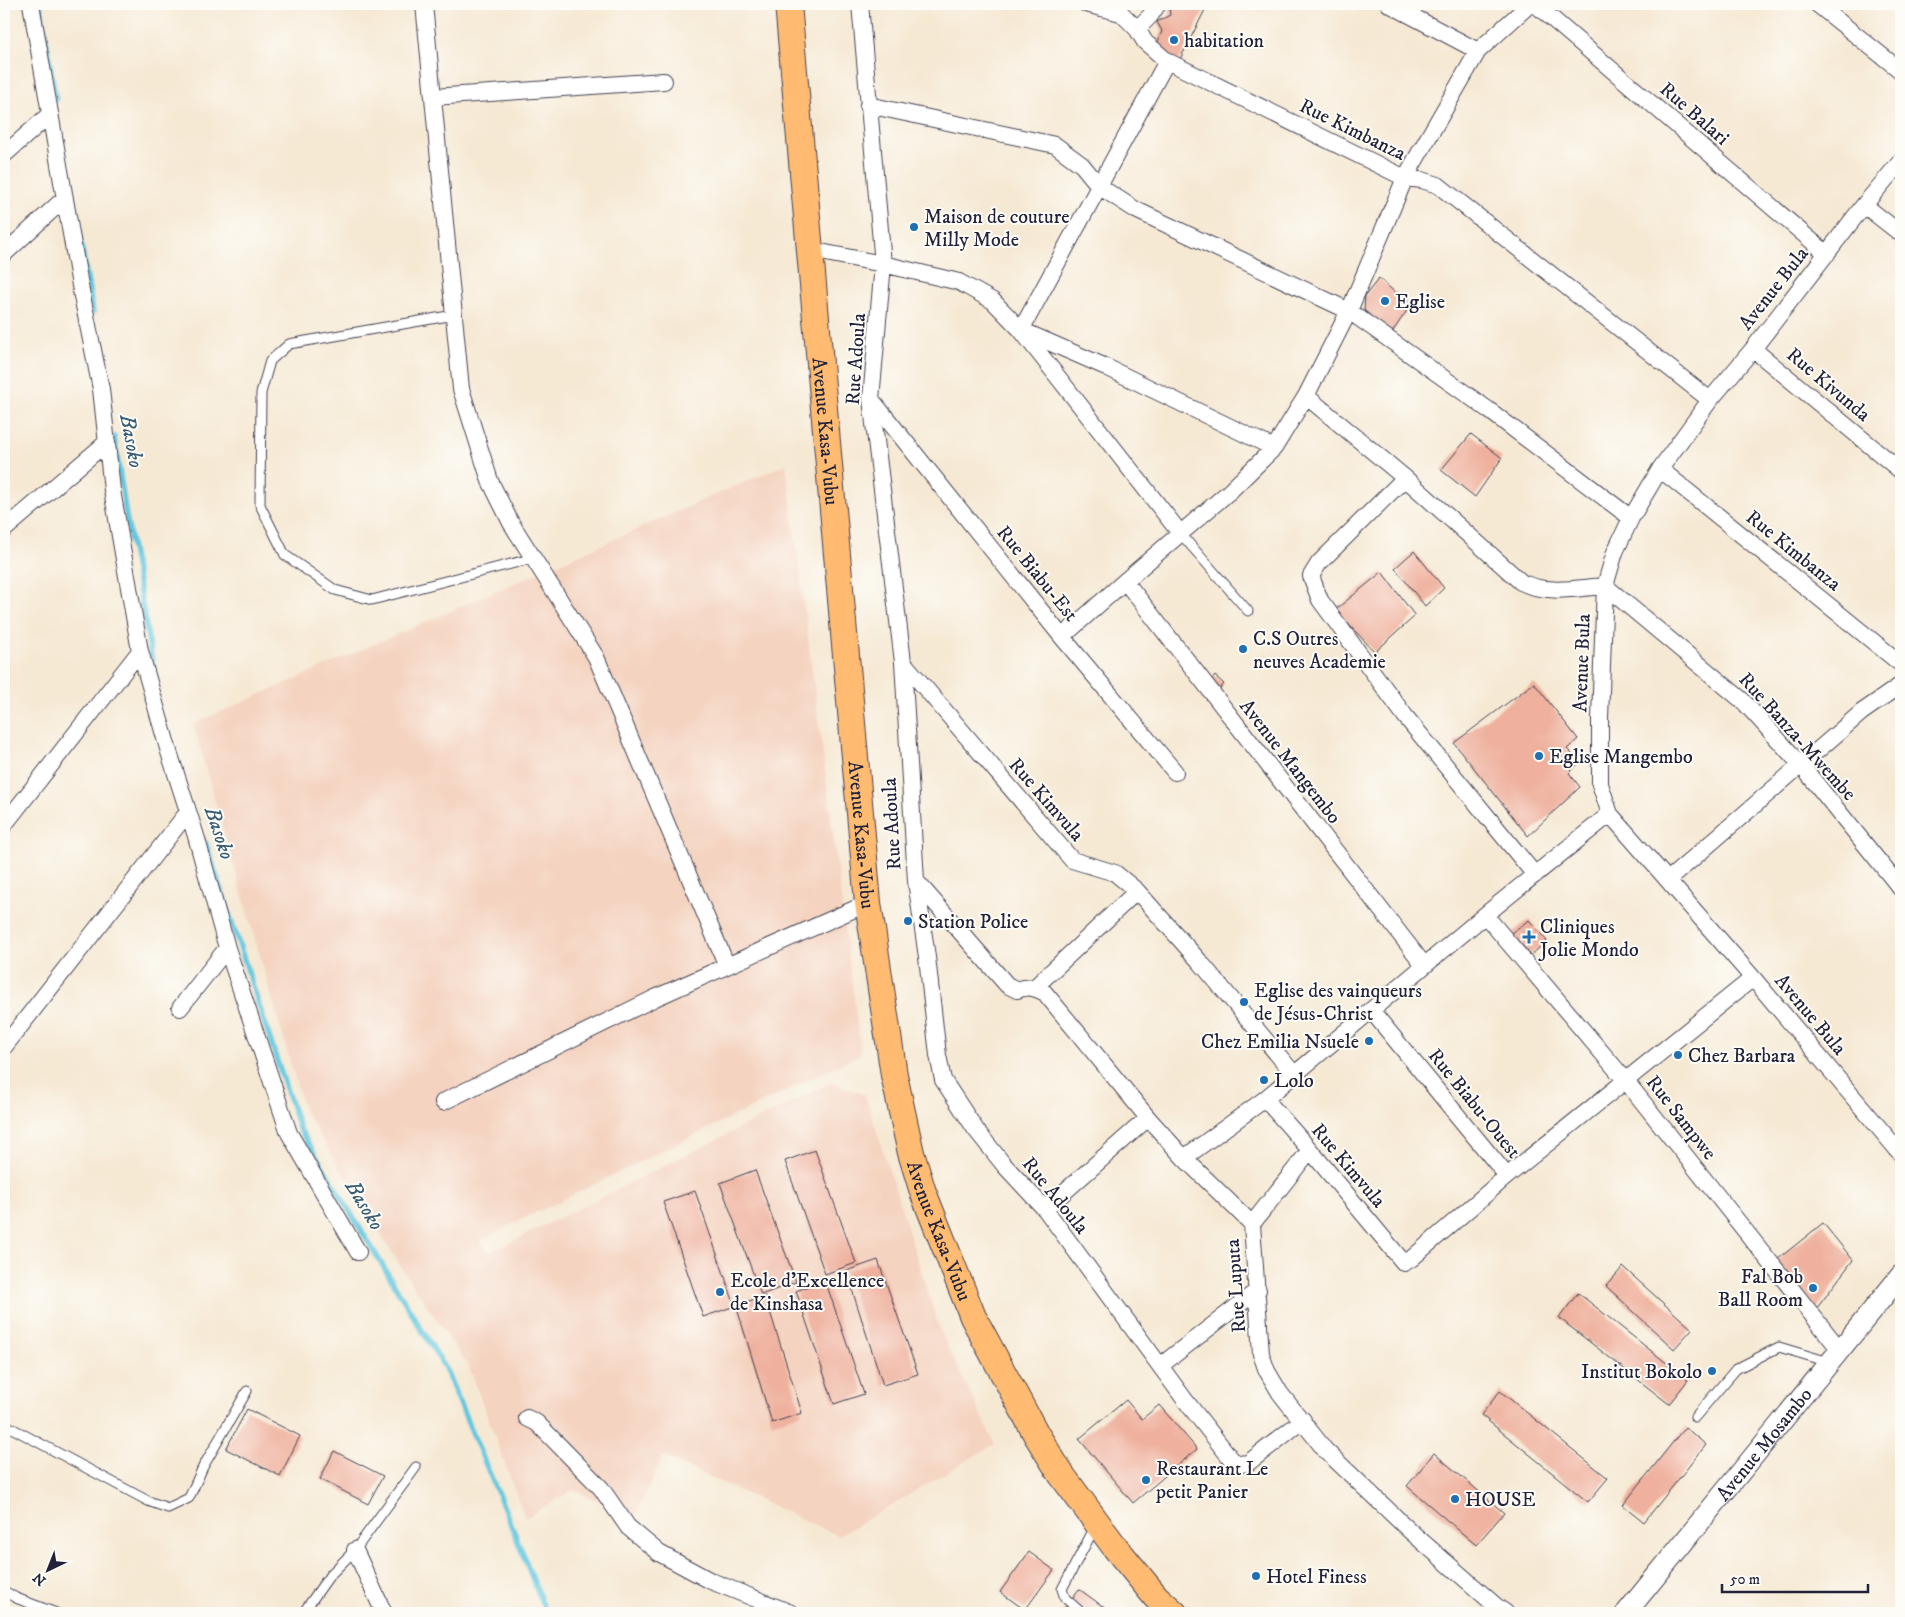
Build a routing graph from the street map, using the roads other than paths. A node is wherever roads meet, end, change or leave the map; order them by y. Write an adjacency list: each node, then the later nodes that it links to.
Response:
1 (31, 4): 18 (street)
2 (424, 4): 16 (street)
3 (788, 4): 26 (main road, Avenue Kasa-Vubu)
4 (860, 4): 17 (street, Rue Adoula)
5 (1086, 4): 11 (street, Rue Kimbanza)
6 (1158, 4): 11 (street)
7 (1389, 4): 12 (street)
8 (1530, 4): 12 (street)
9 (1535, 4): 28 (street, Rue Balari)
10 (1817, 4): 14 (street)
11 (1137, 29): 13 (street, Rue Kimbanza)
12 (1478, 51): 21 (street)
13 (1167, 62): 21 (street, Rue Kimbanza); 22 (street)
14 (1901, 71)
15 (664, 81): 16 (street)
16 (433, 97): 31 (street)
17 (868, 105): 22 (street); 29 (street, Rue Adoula)
18 (50, 114): 19 (street); 23 (street)
19 (4, 155)
20 (1901, 161): 24 (street, Avenue Bula)
21 (1405, 178): 30 (street); 36 (street, Rue Kimbanza)
22 (1100, 187): 30 (street); 32 (street)
23 (65, 198): 27 (street); 37 (street)
24 (1864, 205): 25 (street); 28 (street, Avenue Bula)
25 (1901, 234)
26 (810, 250): 29 (street); 64 (main road, Avenue Kasa-Vubu)
27 (4, 254)
28 (1826, 254): 33 (street, Avenue Bula)
29 (883, 264): 32 (street); 35 (street, Rue Adoula)
30 (1350, 311): 34 (street); 42 (street)
31 (454, 315): 45 (street); 45 (lane)
32 (1021, 330): 38 (street); 44 (street)
33 (1753, 349): 36 (street, Avenue Bula); 40 (street, Rue Kivunda)
34 (1306, 396): 38 (street); 41 (street)
35 (871, 399): 49 (street, Rue Biabu-Est); 51 (street, Rue Adoula)
36 (1710, 400): 39 (street, Avenue Bula)
37 (107, 442): 43 (street); 50 (street)
38 (1274, 448): 44 (street)
39 (1660, 469): 42 (street, Avenue Bula); 52 (street, Rue Kimbanza)
40 (1901, 471)
41 (1404, 478): 47 (street); 59 (street)
42 (1631, 518): 47 (street, Avenue Bula)
43 (4, 530)
44 (1180, 533): 46 (street); 48 (lane)
45 (534, 558): 68 (street)
46 (1125, 581): 49 (street); 67 (street, Avenue Mangembo)
47 (1605, 586): 54 (street, Rue Banza-Mwembe); 57 (street, Avenue Bula)
48 (1248, 611)
49 (1062, 637): 55 (street, Rue Biabu-Est)
50 (140, 651): 56 (street); 58 (street)
51 (902, 662): 61 (street, Rue Adoula); 63 (street, Rue Kimvula)
52 (1901, 664)
53 (1901, 684): 54 (street)
54 (1801, 765): 60 (street); 62 (street, Rue Banza-Mwembe)
55 (1175, 772)
56 (188, 812): 66 (street); 73 (street)
57 (1610, 814): 59 (street); 60 (street, Avenue Bula)
58 (4, 825)
59 (1535, 875): 65 (street)
60 (1668, 880): 69 (street, Avenue Bula)
61 (916, 881): 70 (street); 83 (street, Rue Adoula)
62 (1901, 889)
63 (1137, 891): 70 (street); 74 (street, Rue Kimvula)
64 (868, 903): 68 (street); 96 (main road, Avenue Kasa-Vubu)
65 (1485, 915): 67 (street); 75 (street, Rue Sampwe)
66 (227, 948): 71 (street); 85 (street)
67 (1424, 965): 72 (street)
68 (727, 966): 77 (street)
69 (1753, 978): 75 (street); 80 (street, Avenue Bula)
70 (1035, 987): 78 (street, Rue Luputa)
71 (180, 1008)
72 (1371, 1010): 74 (street); 82 (street, Rue Biabu-Ouest)
73 (4, 1047)
74 (1294, 1074): 76 (street)
75 (1626, 1081): 82 (street); 88 (street, Rue Sampwe)
76 (1265, 1099): 79 (street, Rue Kimvula); 81 (street)
77 (443, 1102)
78 (1148, 1118): 81 (street, Rue Luputa); 83 (street)
79 (1310, 1150): 82 (street, Rue Kimvula); 84 (street)
80 (1901, 1154)
81 (1184, 1158): 84 (street, Rue Luputa)
82 (1507, 1176)
83 (1045, 1209): 89 (street, Rue Adoula)
84 (1252, 1224): 87 (street, Rue Luputa)
85 (358, 1252)
86 (1901, 1275): 88 (street, Avenue Mosambo)
87 (1258, 1290): 89 (street); 93 (street, Rue Luputa)
88 (1835, 1356): 91 (lane); 106 (street, Avenue Mosambo)
89 (1160, 1366): 93 (street, Rue Adoula)
90 (247, 1391): 94 (lane)
91 (1695, 1417)
92 (527, 1418): 103 (street)
93 (1303, 1420): 105 (street, Rue Luputa)
94 (4, 1424)
95 (416, 1467): 97 (lane)
96 (1098, 1523): 99 (main road, Avenue Kasa-Vubu); 104 (lane)
97 (355, 1550): 101 (lane); 102 (street)
98 (4, 1591): 100 (lane)
99 (1165, 1608)
100 (56, 1613)
101 (303, 1613)
102 (384, 1613)
103 (792, 1613)
104 (1082, 1613)
105 (1506, 1613)
106 (1626, 1613)

